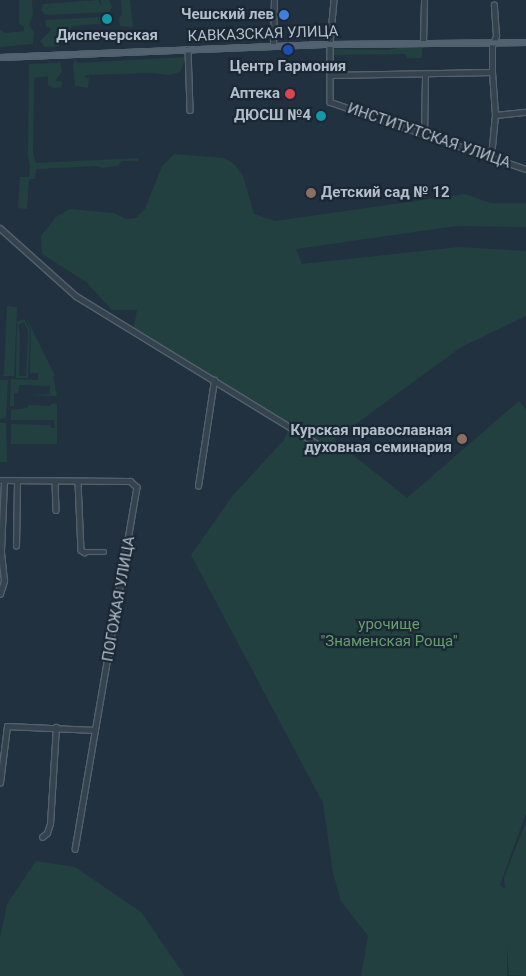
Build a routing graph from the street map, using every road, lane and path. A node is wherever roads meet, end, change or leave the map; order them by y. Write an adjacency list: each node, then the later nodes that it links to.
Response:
1 (274, 0): 9 (street)
2 (334, 0): 8 (street, ИНСТИТУТСКАЯ УЛИЦА)
3 (424, 0): 5 (street)
4 (494, 5): 6 (street)
5 (423, 42): 6 (main road, КАВКАЗСКАЯ УЛИЦА); 8 (main road, КАВКАЗСКАЯ УЛИЦА)
6 (494, 42): 7 (main road, КАВКАЗСКАЯ УЛИЦА); 12 (street)
7 (526, 42)
8 (330, 44): 9 (main road, КАВКАЗСКАЯ УЛИЦА); 14 (street, ИНСТИТУТСКАЯ УЛИЦА)
9 (273, 46): 10 (main road, КАВКАЗСКАЯ УЛИЦА)
10 (188, 49): 11 (main road, КАВКАЗСКАЯ УЛИЦА); 15 (street)
11 (0, 56)
12 (492, 72): 13 (street); 17 (street)
13 (425, 74): 14 (street); 18 (street)
14 (331, 75): 18 (street, ИНСТИТУТСКАЯ УЛИЦА)
15 (190, 110)
16 (526, 112): 17 (street)
17 (495, 115): 19 (street)
18 (424, 135): 19 (street, ИНСТИТУТСКАЯ УЛИЦА)
19 (492, 157): 20 (street, ИНСТИТУТСКАЯ УЛИЦА)
20 (526, 169)
21 (0, 228): 22 (street)
22 (214, 380): 23 (street); 28 (street)
23 (316, 444)
24 (2, 481): 25 (street, ПОГОЖАЯ УЛИЦА); 32 (street)
25 (17, 481): 26 (street, ПОГОЖАЯ УЛИЦА); 30 (street)
26 (55, 482): 27 (street, ПОГОЖАЯ УЛИЦА); 29 (street)
27 (78, 482): 31 (street); 34 (street, ПОГОЖАЯ УЛИЦА)
28 (198, 486)
29 (56, 510)
30 (16, 546)
31 (104, 552)
32 (0, 594)
33 (56, 727): 34 (street); 35 (street); 36 (street)
34 (95, 730): 37 (street, ПОГОЖАЯ УЛИЦА)
35 (0, 783)
36 (42, 837)
37 (75, 849)

